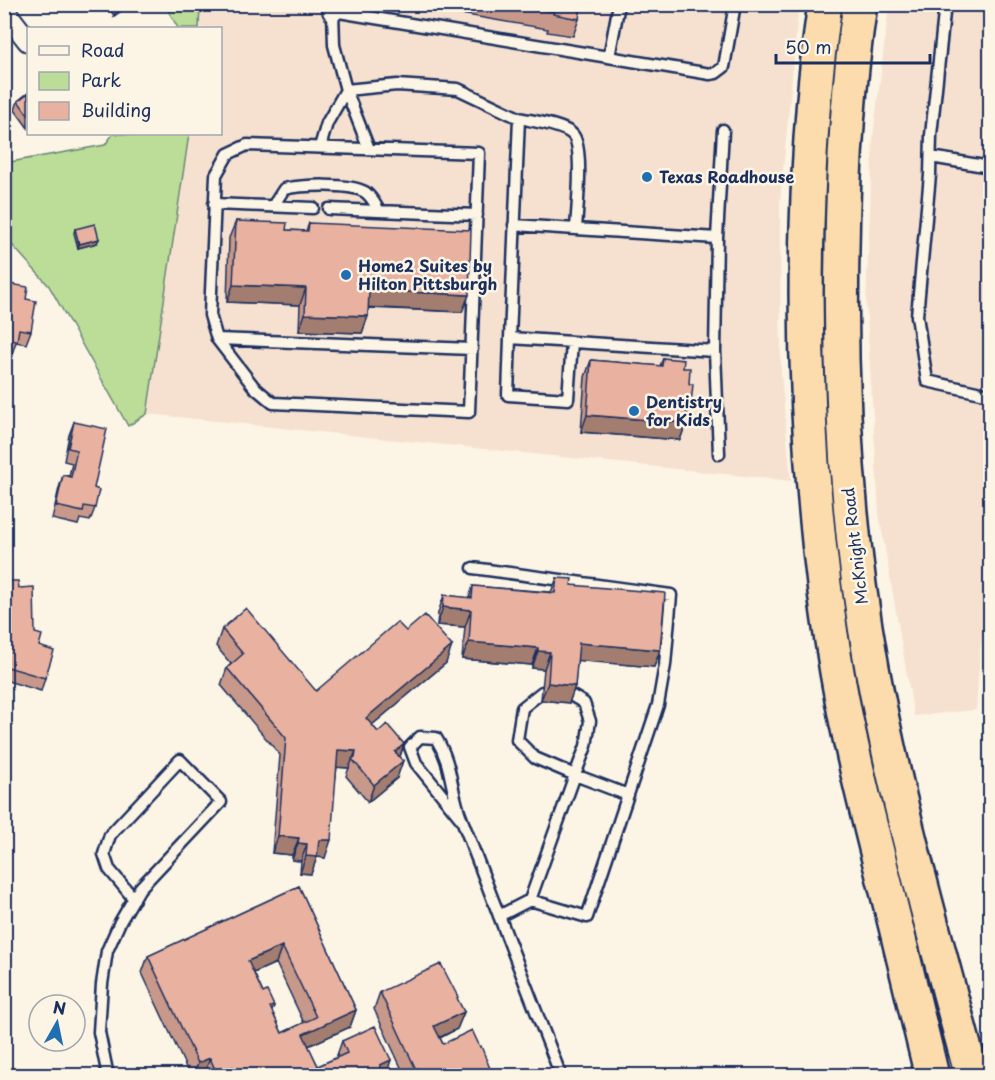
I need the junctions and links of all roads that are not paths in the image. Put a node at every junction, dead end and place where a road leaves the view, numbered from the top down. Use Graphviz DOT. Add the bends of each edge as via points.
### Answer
graph roads {
  1 [pos="619,4"];
  2 [pos="735,4"];
  3 [pos="825,4"];
  4 [pos="860,4"];
  5 [pos="945,4"];
  6 [pos="334,8"];
  7 [pos="4,10"];
  8 [pos="27,40"];
  9 [pos="609,57"];
  10 [pos="346,90"];
  11 [pos="519,118"];
  12 [pos="723,130"];
  13 [pos="320,147"];
  14 [pos="369,149"];
  15 [pos="931,157"];
  16 [pos="990,166"];
  17 [pos="214,204"];
  18 [pos="273,206"];
  19 [pos="313,208"];
  20 [pos="329,209"];
  21 [pos="379,211"];
  22 [pos="477,215"];
  23 [pos="514,225"];
  24 [pos="576,229"];
  25 [pos="717,238"];
  26 [pos="510,338"];
  27 [pos="217,339"];
  28 [pos="572,342"];
  29 [pos="472,349"];
  30 [pos="716,351"];
  31 [pos="990,395"];
  32 [pos="719,454"];
  33 [pos="473,568"];
  34 [pos="542,692"];
  35 [pos="569,694"];
  36 [pos="575,775"];
  37 [pos="628,795"];
  38 [pos="462,820"];
  39 [pos="134,899"];
  40 [pos="530,900"];
  41 [pos="499,916"];
  42 [pos="108,1076"];
  43 [pos="561,1076"];
  44 [pos="932,1076"];
  45 [pos="972,1076"];
  1 -- 9 [label="lane"];
  2 -- 9 [label="lane" via="726,60 716,73"];
  3 -- 44 [label="highway, McKnight Road" via="811,143 806,256 806,359 814,495 845,714"];
  4 -- 45 [label="highway, McKnight Road" via="845,156 841,278 843,419 852,524 872,667 897,793"];
  5 -- 15 [label="lane"];
  6 -- 9 [label="lane"];
  6 -- 10 [label="lane" via="334,45"];
  7 -- 8 [label="street"];
  10 -- 11 [label="lane" via="397,85 458,89"];
  10 -- 13 [label="lane" via="327,123"];
  10 -- 14 [label="lane"];
  11 -- 23 [label="lane"];
  11 -- 24 [label="lane" via="562,128 573,135 579,152"];
  12 -- 25 [label="lane"];
  13 -- 14 [label="lane"];
  13 -- 17 [label="lane" via="247,145 228,154 216,175"];
  14 -- 22 [label="lane" via="479,153"];
  15 -- 16 [label="lane"];
  15 -- 31 [label="lane" via="917,316 927,381"];
  17 -- 18 [label="lane"];
  17 -- 27 [label="lane" via="210,315"];
  18 -- 19 [label="lane"];
  18 -- 21 [label="lane" via="284,189 297,186 353,188 371,197"];
  20 -- 21 [label="lane"];
  21 -- 22 [label="lane"];
  22 -- 29 [label="lane"];
  23 -- 24 [label="lane"];
  23 -- 26 [label="lane"];
  24 -- 25 [label="lane"];
  25 -- 30 [label="lane"];
  26 -- 28 [label="lane"];
  26 -- 28 [label="lane" via="508,395 568,399"];
  27 -- 29 [label="lane"];
  27 -- 29 [label="lane" via="254,387 273,403 469,412"];
  28 -- 30 [label="lane"];
  30 -- 32 [label="lane"];
  33 -- 37 [label="lane" via="671,595 658,705"];
  34 -- 36 [label="lane" via="522,708 517,740 535,758"];
  35 -- 36 [label="lane" via="584,703 590,721"];
  36 -- 37 [label="lane"];
  36 -- 40 [label="lane"];
  37 -- 40 [label="lane" via="587,917"];
  38 -- 38 [label="lane" via="444,751 436,738 420,737 410,747 416,763"];
  38 -- 41 [label="lane"];
  39 -- 39 [label="lane" via="221,802 180,760 110,835 104,854 109,869"];
  39 -- 42 [label="lane" via="107,951 102,984 99,1032"];
  40 -- 41 [label="lane"];
  41 -- 43 [label="lane"];
}
